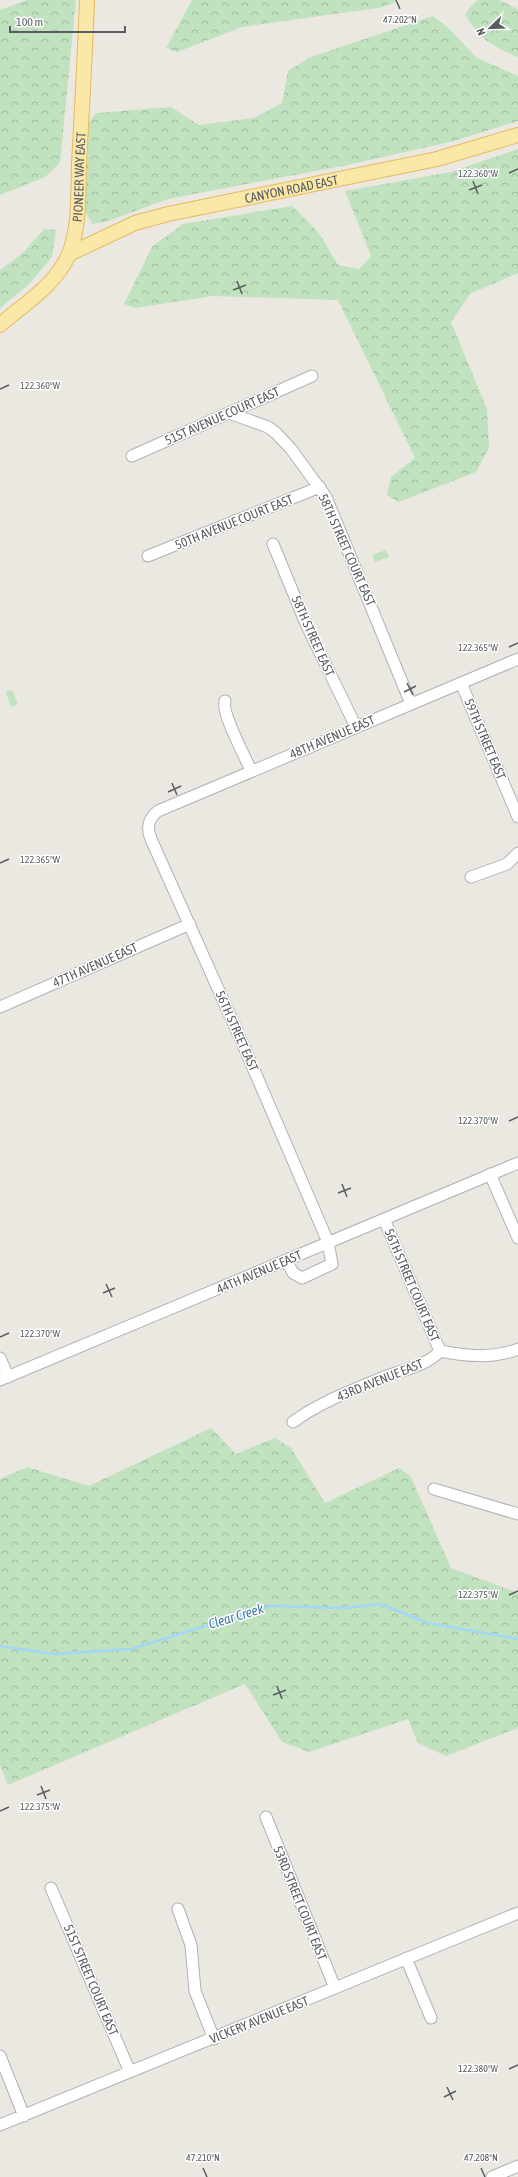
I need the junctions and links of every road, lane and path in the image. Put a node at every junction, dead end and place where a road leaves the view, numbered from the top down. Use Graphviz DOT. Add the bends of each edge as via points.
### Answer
graph roads {
  1 [pos="88,0"];
  2 [pos="518,135"];
  3 [pos="69,254"];
  4 [pos="0,325"];
  5 [pos="312,376"];
  6 [pos="229,413"];
  7 [pos="132,456"];
  8 [pos="320,487"];
  9 [pos="273,544"];
  10 [pos="148,556"];
  11 [pos="518,659"];
  12 [pos="461,683"];
  13 [pos="225,701"];
  14 [pos="411,704"];
  15 [pos="356,727"];
  16 [pos="251,771"];
  17 [pos="518,817"];
  18 [pos="149,821"];
  19 [pos="518,852"];
  20 [pos="471,877"];
  21 [pos="190,924"];
  22 [pos="0,1007"];
  23 [pos="518,1163"];
  24 [pos="490,1174"];
  25 [pos="384,1219"];
  26 [pos="518,1238"];
  27 [pos="328,1242"];
  28 [pos="286,1260"];
  29 [pos="518,1349"];
  30 [pos="440,1351"];
  31 [pos="0,1358"];
  32 [pos="4,1379"];
  33 [pos="293,1422"];
  34 [pos="434,1489"];
  35 [pos="518,1514"];
  36 [pos="266,1817"];
  37 [pos="51,1888"];
  38 [pos="178,1909"];
  39 [pos="518,1913"];
  40 [pos="406,1958"];
  41 [pos="335,1988"];
  42 [pos="432,2018"];
  43 [pos="214,2039"];
  44 [pos="0,2056"];
  45 [pos="130,2072"];
  46 [pos="24,2116"];
  47 [pos="0,2126"];
  48 [pos="518,2166"];
  49 [pos="492,2177"];
  1 -- 3 [label="main road, PIONEER WAY EAST" via="78,186 75,226"];
  2 -- 3 [label="main road, CANYON ROAD EAST" via="437,159 168,214 135,223"];
  3 -- 4 [label="main road, PIONEER WAY EAST" via="55,277"];
  5 -- 6 [label="street, 51ST AVENUE COURT EAST"];
  6 -- 7 [label="street, 51ST AVENUE COURT EAST"];
  6 -- 8 [label="street, 58TH STREET COURT EAST" via="268,427 276,433"];
  8 -- 10 [label="street, 50TH AVENUE COURT EAST"];
  8 -- 14 [label="street, 58TH STREET COURT EAST" via="333,511"];
  9 -- 15 [label="street, 58TH STREET EAST" via="307,626"];
  11 -- 12 [label="street, 48TH AVENUE EAST"];
  12 -- 14 [label="street, 48TH AVENUE EAST"];
  12 -- 17 [label="street, 59TH STREET EAST"];
  13 -- 16 [label="street" via="224,706"];
  14 -- 15 [label="street, 48TH AVENUE EAST"];
  15 -- 16 [label="street, 48TH AVENUE EAST"];
  16 -- 18 [label="street, 48TH AVENUE EAST" via="158,811"];
  18 -- 21 [label="street, 56TH STREET EAST" via="151,839"];
  19 -- 20 [label="street" via="509,863"];
  21 -- 22 [label="street, 47TH AVENUE EAST"];
  21 -- 27 [label="street, 56TH STREET EAST"];
  23 -- 24 [label="street, 44TH AVENUE EAST"];
  24 -- 25 [label="street, 44TH AVENUE EAST"];
  24 -- 26 [label="street"];
  25 -- 27 [label="street, 44TH AVENUE EAST"];
  25 -- 30 [label="street, 56TH STREET COURT EAST"];
  27 -- 28 [label="street, 44TH AVENUE EAST"];
  27 -- 28 [label="street" via="332,1264 302,1278 293,1273"];
  28 -- 32 [label="street, 44TH AVENUE EAST"];
  29 -- 30 [label="street" via="483,1356"];
  30 -- 33 [label="street, 43RD AVENUE EAST" via="421,1364 346,1392"];
  31 -- 32 [label="street"];
  34 -- 35 [label="street"];
  36 -- 41 [label="street, 53RD STREET COURT EAST"];
  37 -- 45 [label="street, 51ST STREET COURT EAST"];
  38 -- 43 [label="street" via="191,1945 195,1991"];
  39 -- 40 [label="street, VICKERY AVENUE EAST"];
  40 -- 41 [label="street, VICKERY AVENUE EAST"];
  40 -- 42 [label="street"];
  41 -- 43 [label="street, VICKERY AVENUE EAST"];
  43 -- 45 [label="street, VICKERY AVENUE EAST"];
  44 -- 46 [label="street"];
  45 -- 46 [label="street, VICKERY AVENUE EAST"];
  46 -- 47 [label="street, VICKERY AVENUE EAST"];
  48 -- 49 [label="street"];
}
